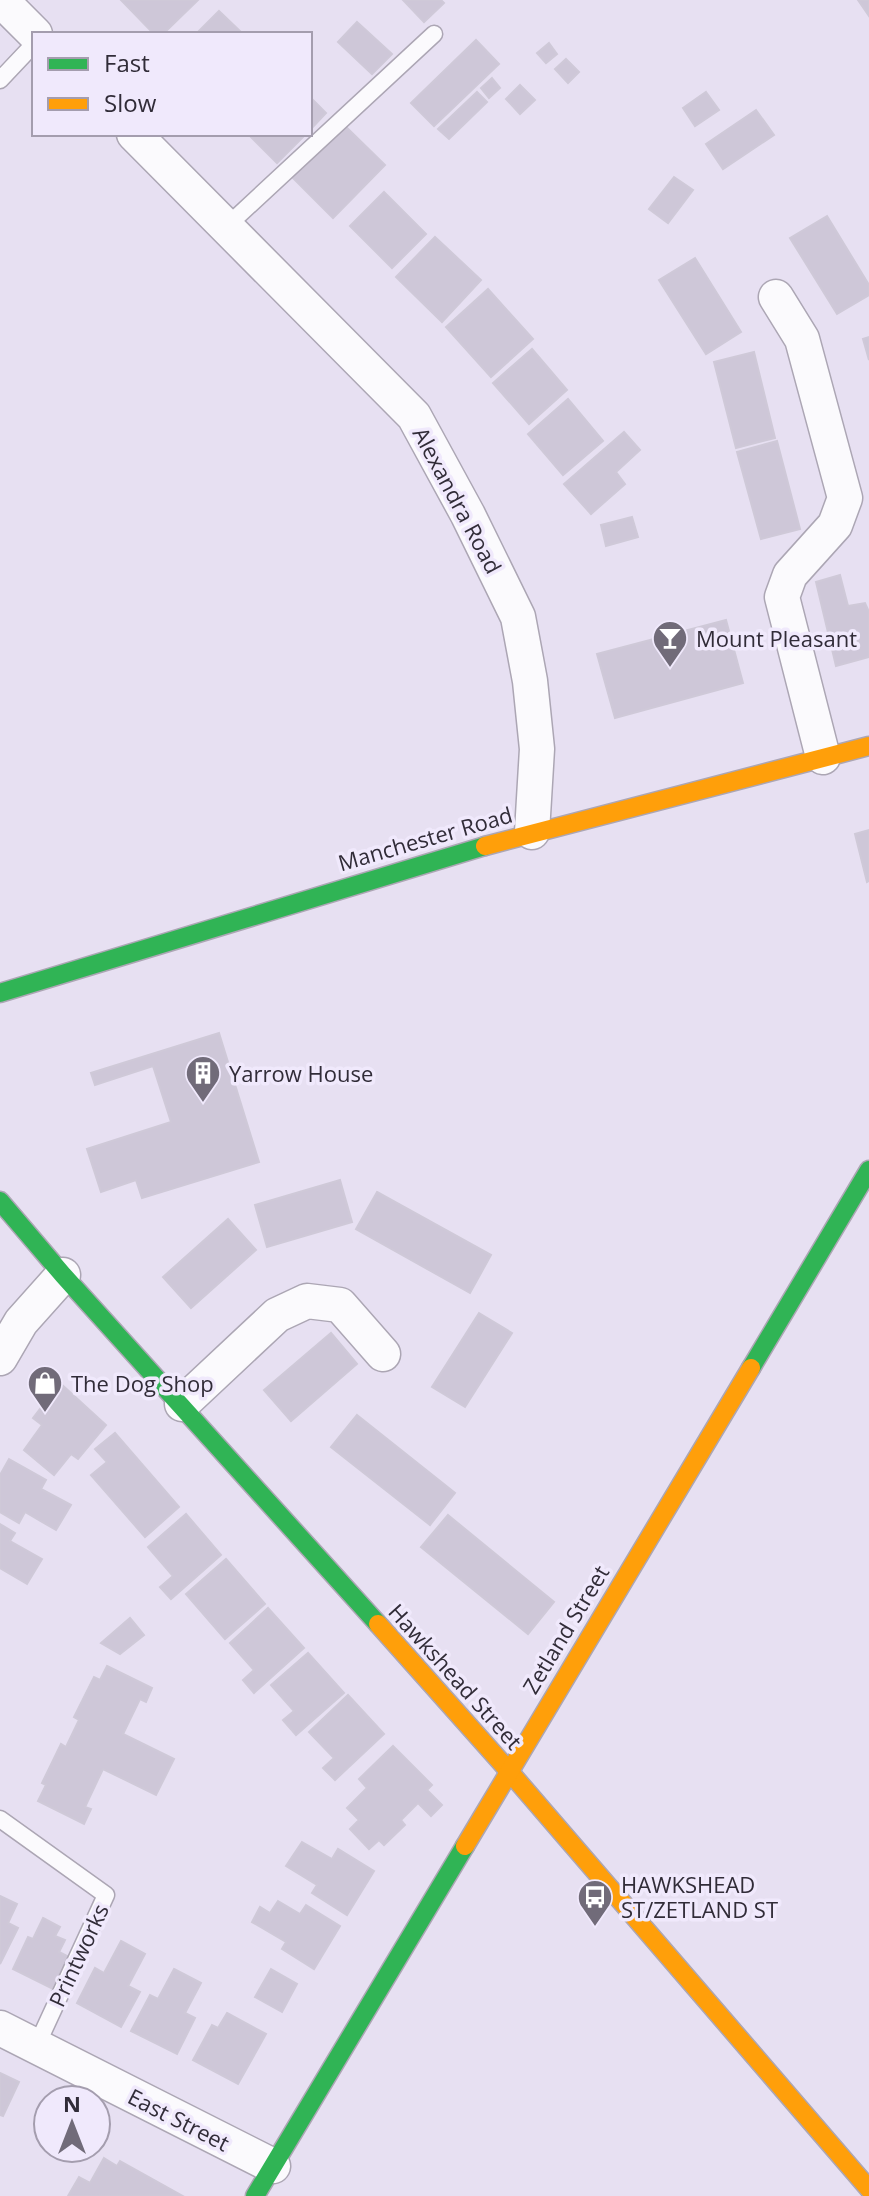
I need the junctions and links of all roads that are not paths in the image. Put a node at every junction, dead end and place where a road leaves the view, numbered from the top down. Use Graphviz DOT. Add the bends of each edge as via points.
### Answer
graph roads {
  1 [pos="1,0"];
  2 [pos="33,32"];
  3 [pos="434,34"];
  4 [pos="32,46"];
  5 [pos="0,80"];
  6 [pos="136,136"];
  7 [pos="226,227"];
  8 [pos="776,297"];
  9 [pos="869,746"];
  10 [pos="823,757"];
  11 [pos="532,832"];
  12 [pos="0,993"];
  13 [pos="869,1170"];
  14 [pos="0,1201"];
  15 [pos="63,1275"];
  16 [pos="383,1354"];
  17 [pos="0,1358"];
  18 [pos="182,1404"];
  19 [pos="508,1770"];
  20 [pos="0,1819"];
  21 [pos="0,2028"];
  22 [pos="36,2047"];
  23 [pos="273,2166"];
  24 [pos="869,2189"];
  25 [pos="255,2196"];
  1 -- 2 [label="street"];
  3 -- 7 [label="lane"];
  4 -- 5 [label="lane"];
  6 -- 7 [label="street, Alexandra Road"];
  7 -- 11 [label="street, Alexandra Road" via="414,416 468,515 518,617 537,749"];
  8 -- 10 [label="street" via="802,339 845,498 835,525 790,575 782,597"];
  9 -- 10 [label="street, Manchester Road"];
  10 -- 11 [label="street, Manchester Road"];
  11 -- 12 [label="street, Manchester Road"];
  13 -- 19 [label="street, Zetland Street"];
  14 -- 15 [label="street, Hawkshead Street"];
  15 -- 17 [label="street" via="21,1322"];
  15 -- 18 [label="street, Hawkshead Street"];
  16 -- 18 [label="street" via="340,1305 307,1301 277,1315"];
  18 -- 19 [label="street, Hawkshead Street"];
  19 -- 23 [label="street, Zetland Street"];
  19 -- 24 [label="street, Hawkshead Street"];
  20 -- 22 [label="lane, Printworks" via="106,1895"];
  21 -- 22 [label="street, East Street"];
  22 -- 23 [label="street, East Street"];
  23 -- 25 [label="street, Zetland Street"];
}
